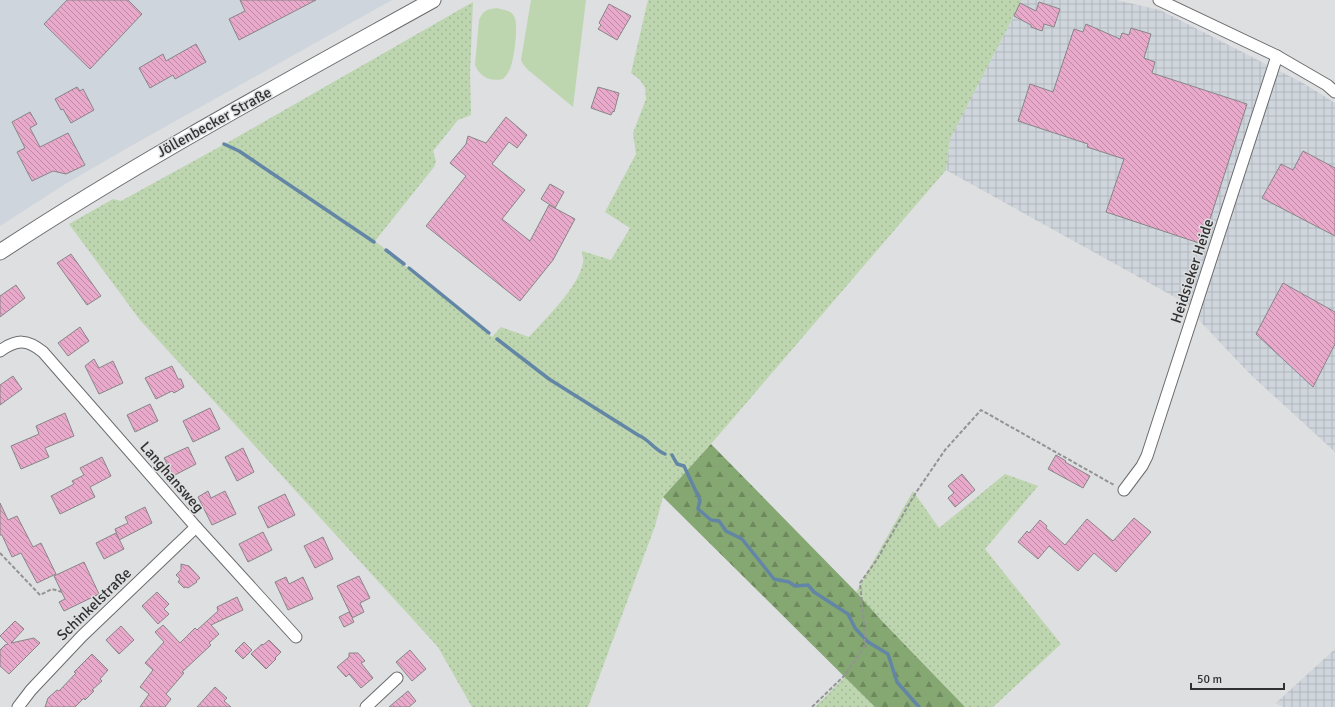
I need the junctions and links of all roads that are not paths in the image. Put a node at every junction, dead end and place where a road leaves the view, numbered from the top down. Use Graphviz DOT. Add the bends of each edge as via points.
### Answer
graph roads {
  1 [pos="433,0"];
  2 [pos="1159,0"];
  3 [pos="1277,56"];
  4 [pos="1335,92"];
  5 [pos="0,252"];
  6 [pos="0,351"];
  7 [pos="1124,490"];
  8 [pos="196,528"];
  9 [pos="296,637"];
  10 [pos="397,678"];
  11 [pos="18,707"];
  12 [pos="366,707"];
  1 -- 5 [label="main road, Jöllenbecker Straße" via="142,163"];
  2 -- 3 [label="street"];
  3 -- 4 [label="street"];
  3 -- 7 [label="street, Heidsieker Heide" via="1147,456"];
  6 -- 8 [label="street, Langhansweg" via="24,341 43,352"];
  8 -- 9 [label="street, Langhansweg"];
  8 -- 11 [label="street, Schinkelstraße" via="82,636"];
  10 -- 12 [label="street"];
}
